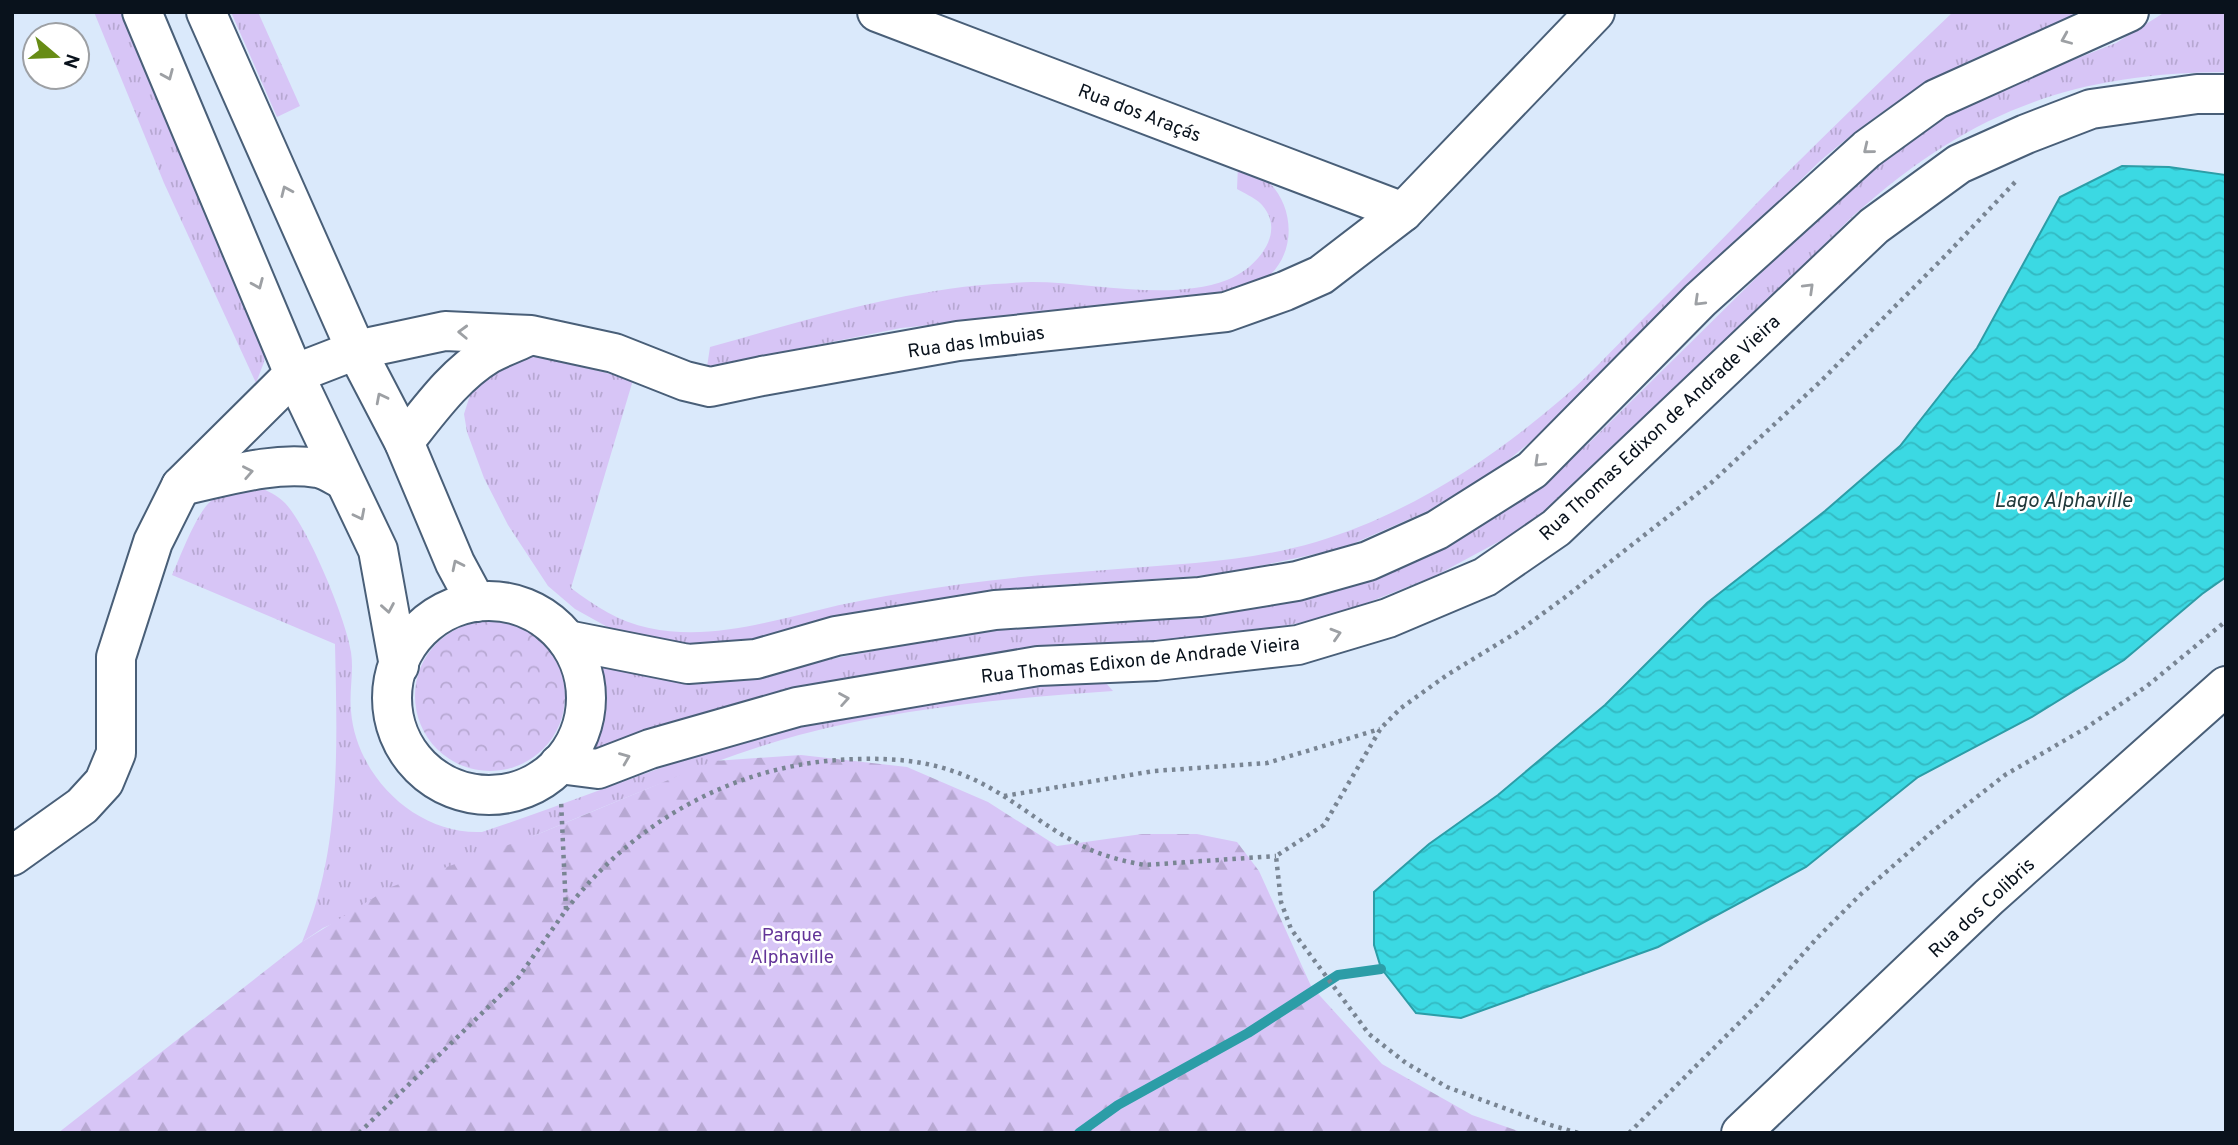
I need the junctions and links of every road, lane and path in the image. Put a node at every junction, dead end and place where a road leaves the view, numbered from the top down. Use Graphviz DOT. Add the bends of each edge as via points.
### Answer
graph roads {
  1 [pos="142,12"];
  2 [pos="206,12"];
  3 [pos="877,12"];
  4 [pos="1595,12"];
  5 [pos="2129,12"];
  6 [pos="2226,94"];
  7 [pos="2019,178"];
  8 [pos="1403,212"];
  9 [pos="531,335"];
  10 [pos="356,350"];
  11 [pos="295,374"];
  12 [pos="404,442"];
  13 [pos="342,479"];
  14 [pos="181,486"];
  15 [pos="476,602"];
  16 [pos="2226,621"];
  17 [pos="567,640"];
  18 [pos="398,666"];
  19 [pos="2226,686"];
  20 [pos="1381,728"];
  21 [pos="559,764"];
  22 [pos="1003,796"];
  23 [pos="12,856"];
  24 [pos="1276,856"];
  25 [pos="566,910"];
  26 [pos="359,1133"];
  27 [pos="1578,1133"];
  28 [pos="1629,1133"];
  29 [pos="1741,1133"];
  1 -- 11 [label="street, one-way"];
  10 -- 2 [label="street, one-way"];
  3 -- 8 [label="street, Rua dos Araçás"];
  4 -- 8 [label="street, Rua das Imbuias"];
  5 -- 17 [label="street, one-way" via="1936,99 1867,149 1700,300 1532,470 1437,530 1368,561 1297,581 1200,597 982,612 836,636 756,659 688,664"];
  21 -- 6 [label="street, Rua Thomas Edixon de Andrade Vieira, one-way" via="598,769 650,748 797,707 1038,666 1156,661 1298,645 1388,618 1485,577 1556,528 1874,226 1959,164 2091,109"];
  7 -- 20 [label="path" via="1820,382 1711,483 1589,580 1423,691"];
  8 -- 9 [label="street, Rua das Imbuias" via="1321,275 1226,312 958,341 710,387 614,354"];
  9 -- 10 [label="street, Rua das Imbuias, one-way" via="445,331"];
  9 -- 12 [label="street" via="471,368 444,392"];
  10 -- 11 [label="street, Rua das Imbuias"];
  12 -- 10 [label="street, one-way"];
  11 -- 13 [label="street"];
  11 -- 14 [label="street"];
  15 -- 12 [label="street, one-way"];
  14 -- 13 [label="street, one-way" via="290,467 319,468"];
  13 -- 18 [label="street, one-way" via="378,550"];
  14 -- 23 [label="street" via="153,542 116,657 116,753 104,782 82,806"];
  15 -- 17 [label="street" via="528,609"];
  15 -- 18 [label="street" via="457,606 431,621 416,635"];
  16 -- 28 [label="path" via="2147,686 2005,775 1933,831 1861,894"];
  17 -- 21 [label="street" via="582,670 586,703 576,739"];
  18 -- 21 [label="street" via="393,702 399,732 414,759 437,779 465,792 496,795 536,782"];
  19 -- 29 [label="street, Rua dos Colibris" via="1989,897"];
  20 -- 22 [label="path" via="1267,763 1154,771"];
  20 -- 24 [label="path" via="1324,825"];
  21 -- 25 [label="path"];
  22 -- 24 [label="path" via="1074,842 1126,862 1145,865"];
  22 -- 25 [label="path" via="957,772 906,759 845,759 781,768 713,791 636,838 598,872"];
  24 -- 27 [label="path" via="1285,917 1369,1034 1392,1054 1447,1087"];
  25 -- 26 [label="path" via="518,978"];
}
